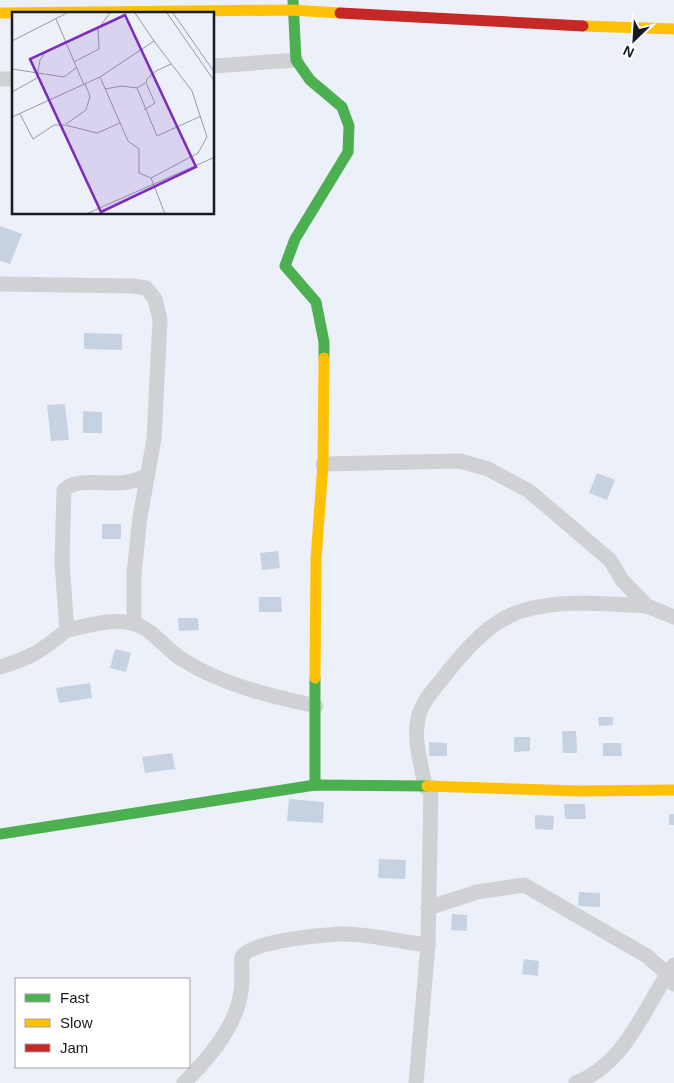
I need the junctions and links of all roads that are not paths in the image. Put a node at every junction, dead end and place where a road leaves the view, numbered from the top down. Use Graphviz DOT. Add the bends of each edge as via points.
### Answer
graph roads {
  1 [pos="293,5"];
  2 [pos="37,12"];
  3 [pos="674,29"];
  4 [pos="296,60"];
  5 [pos="215,66"];
  6 [pos="0,284"];
  7 [pos="323,464"];
  8 [pos="148,475"];
  9 [pos="647,606"];
  10 [pos="674,617"];
  11 [pos="134,623"];
  12 [pos="67,630"];
  13 [pos="0,667"];
  14 [pos="316,706"];
  15 [pos="315,786"];
  16 [pos="428,787"];
  17 [pos="674,790"];
  18 [pos="0,834"];
  19 [pos="428,908"];
  20 [pos="428,945"];
  21 [pos="672,975"];
  22 [pos="184,1083"];
  23 [pos="416,1083"];
  24 [pos="576,1083"];
  1 -- 2 [label="street"];
  1 -- 3 [label="street" via="593,27"];
  1 -- 4 [label="street"];
  4 -- 5 [label="street"];
  4 -- 7 [label="street" via="310,80 342,106 349,126 348,152 295,239 285,266 316,302 324,342"];
  6 -- 8 [label="street" via="133,286 146,288 155,299 160,320 154,439"];
  7 -- 9 [label="street" via="460,461 488,469 529,491 586,538 610,560 622,580"];
  7 -- 14 [label="street" via="316,559"];
  8 -- 11 [label="street" via="134,573"];
  8 -- 12 [label="street" via="136,481 74,484 64,490 62,562"];
  9 -- 10 [label="street"];
  9 -- 16 [label="street" via="609,603 539,608 508,617 485,632 458,659 422,706 417,720 417,736"];
  11 -- 12 [label="street" via="119,622"];
  11 -- 14 [label="street" via="181,659 209,675 270,696"];
  12 -- 13 [label="street" via="34,656"];
  14 -- 15 [label="street"];
  15 -- 16 [label="street" via="375,784"];
  15 -- 18 [label="street"];
  16 -- 17 [label="street"];
  16 -- 19 [label="street"];
  19 -- 20 [label="street"];
  19 -- 21 [label="street" via="477,892 524,885 647,956"];
  20 -- 22 [label="street" via="341,934 252,948 242,957 238,1004 223,1036"];
  20 -- 23 [label="street"];
  21 -- 24 [label="street" via="621,1049 599,1069"];
}
